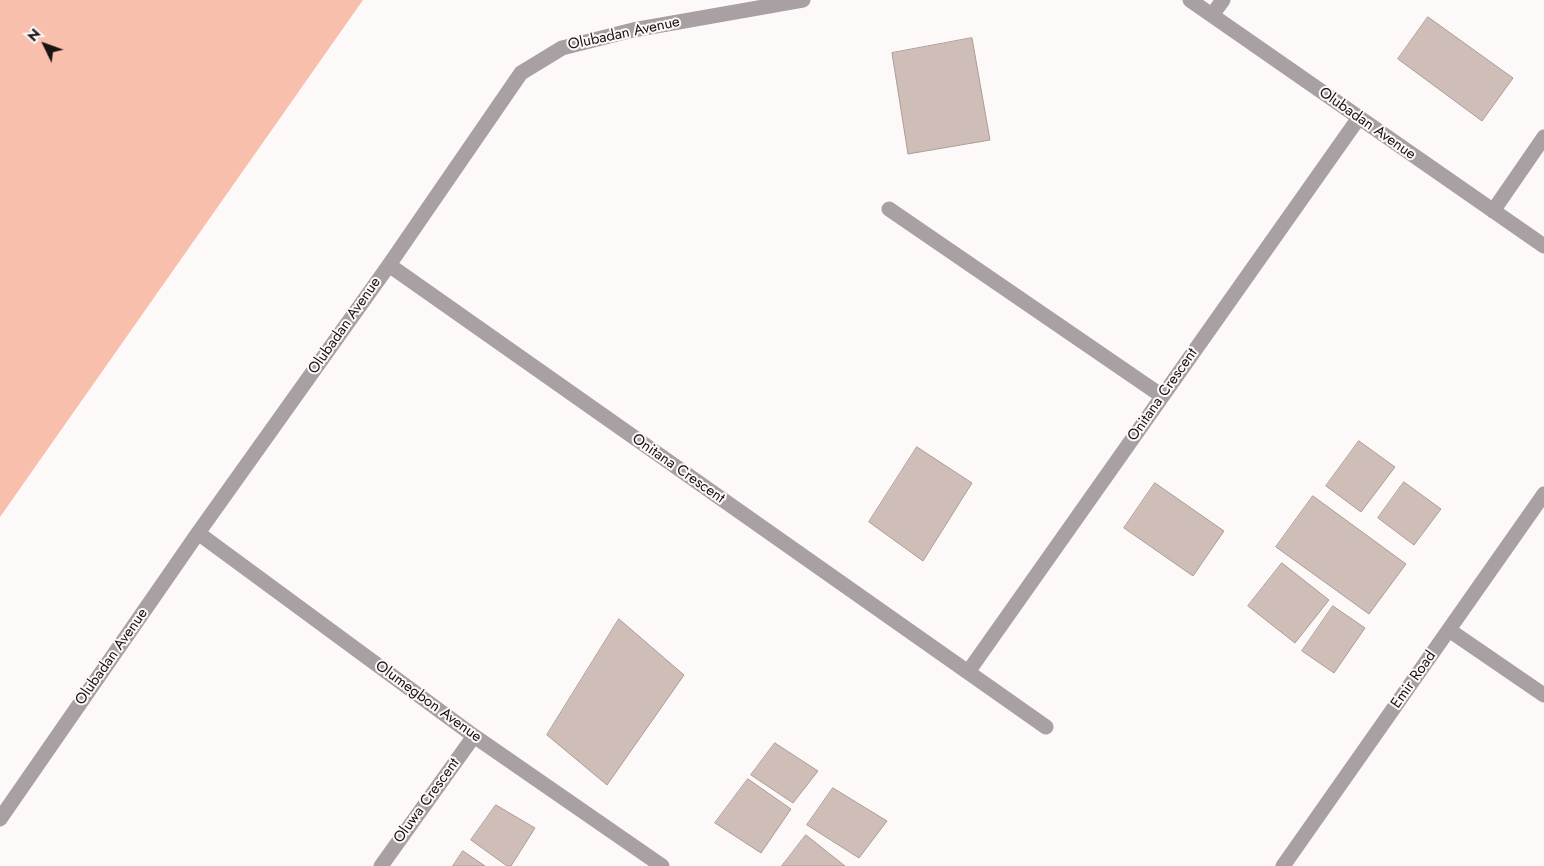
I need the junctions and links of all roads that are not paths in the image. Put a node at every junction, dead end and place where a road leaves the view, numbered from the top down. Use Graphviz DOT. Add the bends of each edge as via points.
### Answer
graph roads {
  1 [pos="803,0"];
  2 [pos="1190,0"];
  3 [pos="1223,0"];
  4 [pos="737,6"];
  5 [pos="1212,15"];
  6 [pos="1358,119"];
  7 [pos="1544,137"];
  8 [pos="889,209"];
  9 [pos="1493,211"];
  10 [pos="1544,246"];
  11 [pos="388,265"];
  12 [pos="1162,396"];
  13 [pos="1544,494"];
  14 [pos="198,533"];
  15 [pos="1449,630"];
  16 [pos="968,672"];
  17 [pos="1544,695"];
  18 [pos="1046,727"];
  19 [pos="474,736"];
  20 [pos="0,820"];
  21 [pos="381,866"];
  22 [pos="662,866"];
  23 [pos="1283,866"];
  1 -- 4 [label="street, Olubadan Avenue"];
  2 -- 5 [label="street, Olubadan Avenue"];
  3 -- 5 [label="street"];
  4 -- 11 [label="street, Olubadan Avenue" via="562,48 520,73"];
  5 -- 6 [label="street, Olubadan Avenue"];
  6 -- 9 [label="street, Olubadan Avenue"];
  6 -- 12 [label="street, Onitana Crescent"];
  7 -- 9 [label="street"];
  8 -- 12 [label="street"];
  9 -- 10 [label="street, Olubadan Avenue"];
  11 -- 14 [label="street, Olubadan Avenue"];
  11 -- 16 [label="street, Onitana Crescent"];
  12 -- 16 [label="street, Onitana Crescent"];
  13 -- 15 [label="street, Emir Road"];
  14 -- 19 [label="street, Olumegbon Avenue"];
  14 -- 20 [label="street, Olubadan Avenue"];
  15 -- 17 [label="street"];
  15 -- 23 [label="street, Emir Road"];
  16 -- 18 [label="street, Onitana Crescent"];
  19 -- 21 [label="street, Oluwa Crescent"];
  19 -- 22 [label="street, Olumegbon Avenue"];
}
